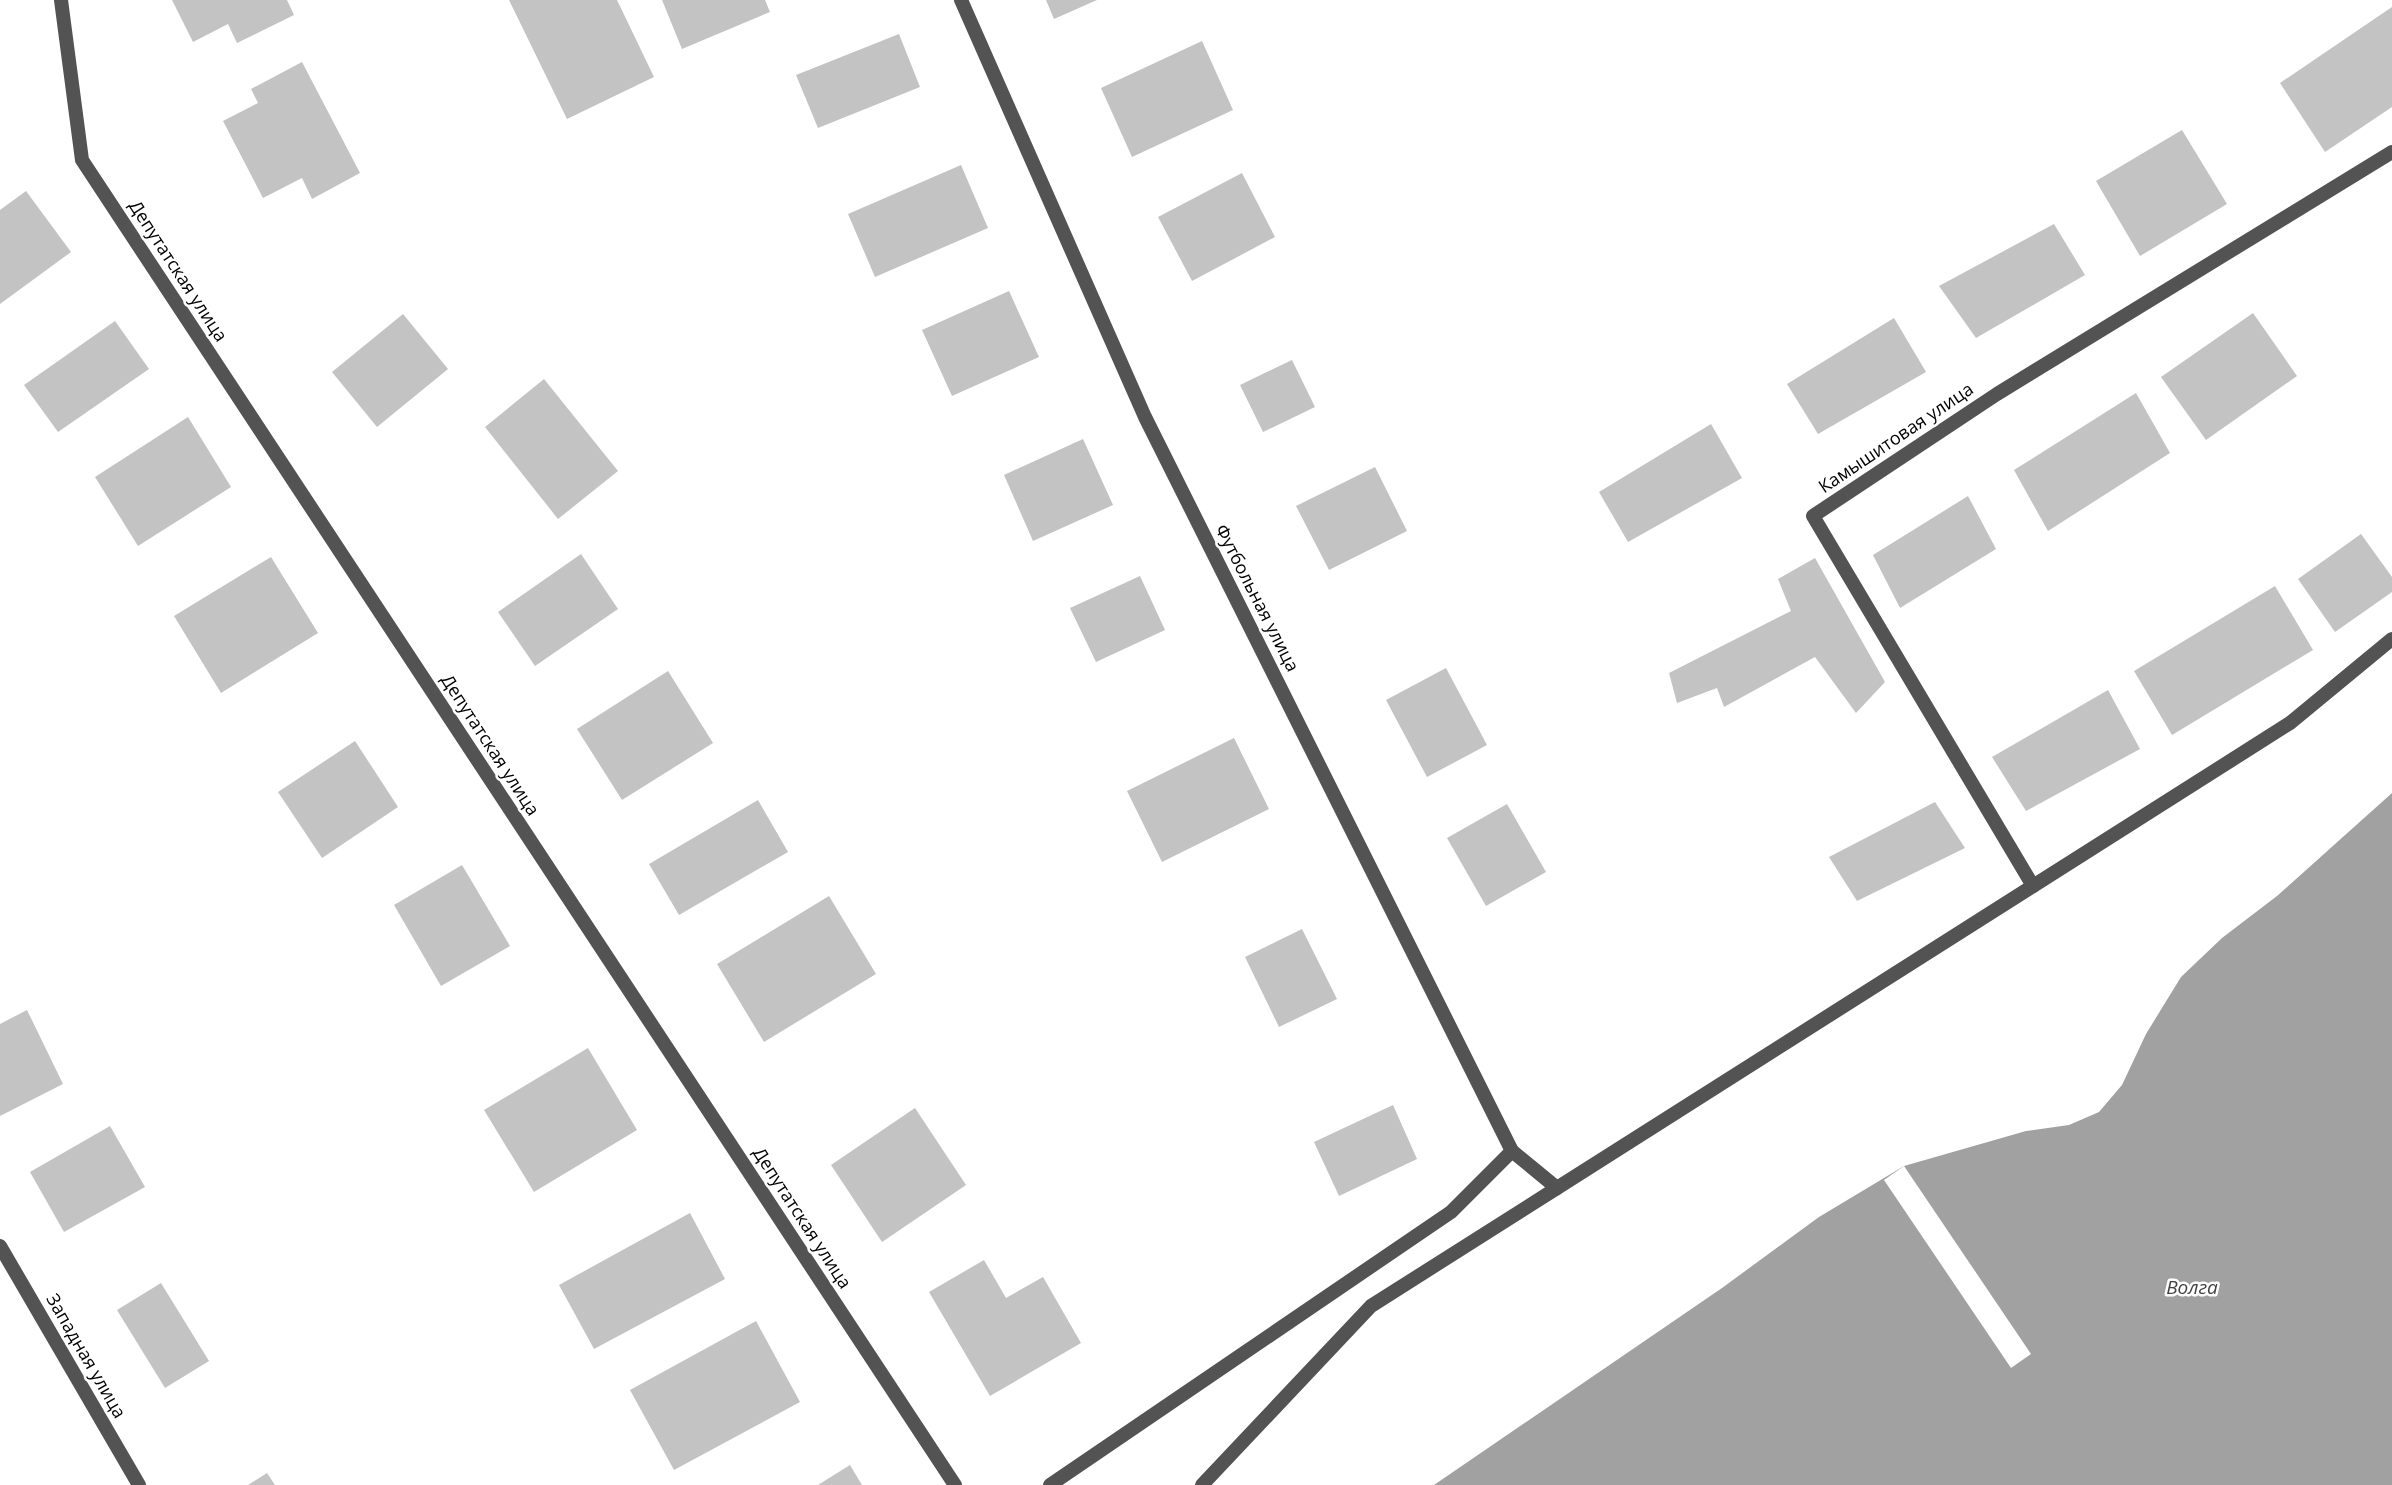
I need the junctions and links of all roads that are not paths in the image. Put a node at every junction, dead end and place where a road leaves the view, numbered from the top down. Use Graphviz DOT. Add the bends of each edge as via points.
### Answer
graph roads {
  1 [pos="61,0"];
  2 [pos="961,0"];
  3 [pos="2392,152"];
  4 [pos="2392,639"];
  5 [pos="2033,886"];
  6 [pos="1512,1151"];
  7 [pos="1557,1188"];
  8 [pos="0,1246"];
  9 [pos="139,1485"];
  10 [pos="955,1485"];
  11 [pos="1050,1485"];
  12 [pos="1202,1485"];
  1 -- 10 [label="street, Депутатская улица" via="82,160"];
  2 -- 6 [label="street, Футбольная улица" via="1145,417"];
  3 -- 5 [label="street, Камышитовая улица" via="1997,394 1813,516"];
  4 -- 5 [label="street" via="2290,723"];
  5 -- 7 [label="street"];
  6 -- 7 [label="street, Футбольная улица"];
  6 -- 11 [label="street" via="1451,1212"];
  7 -- 12 [label="street" via="1371,1306"];
  8 -- 9 [label="street, Западная улица"];
}
